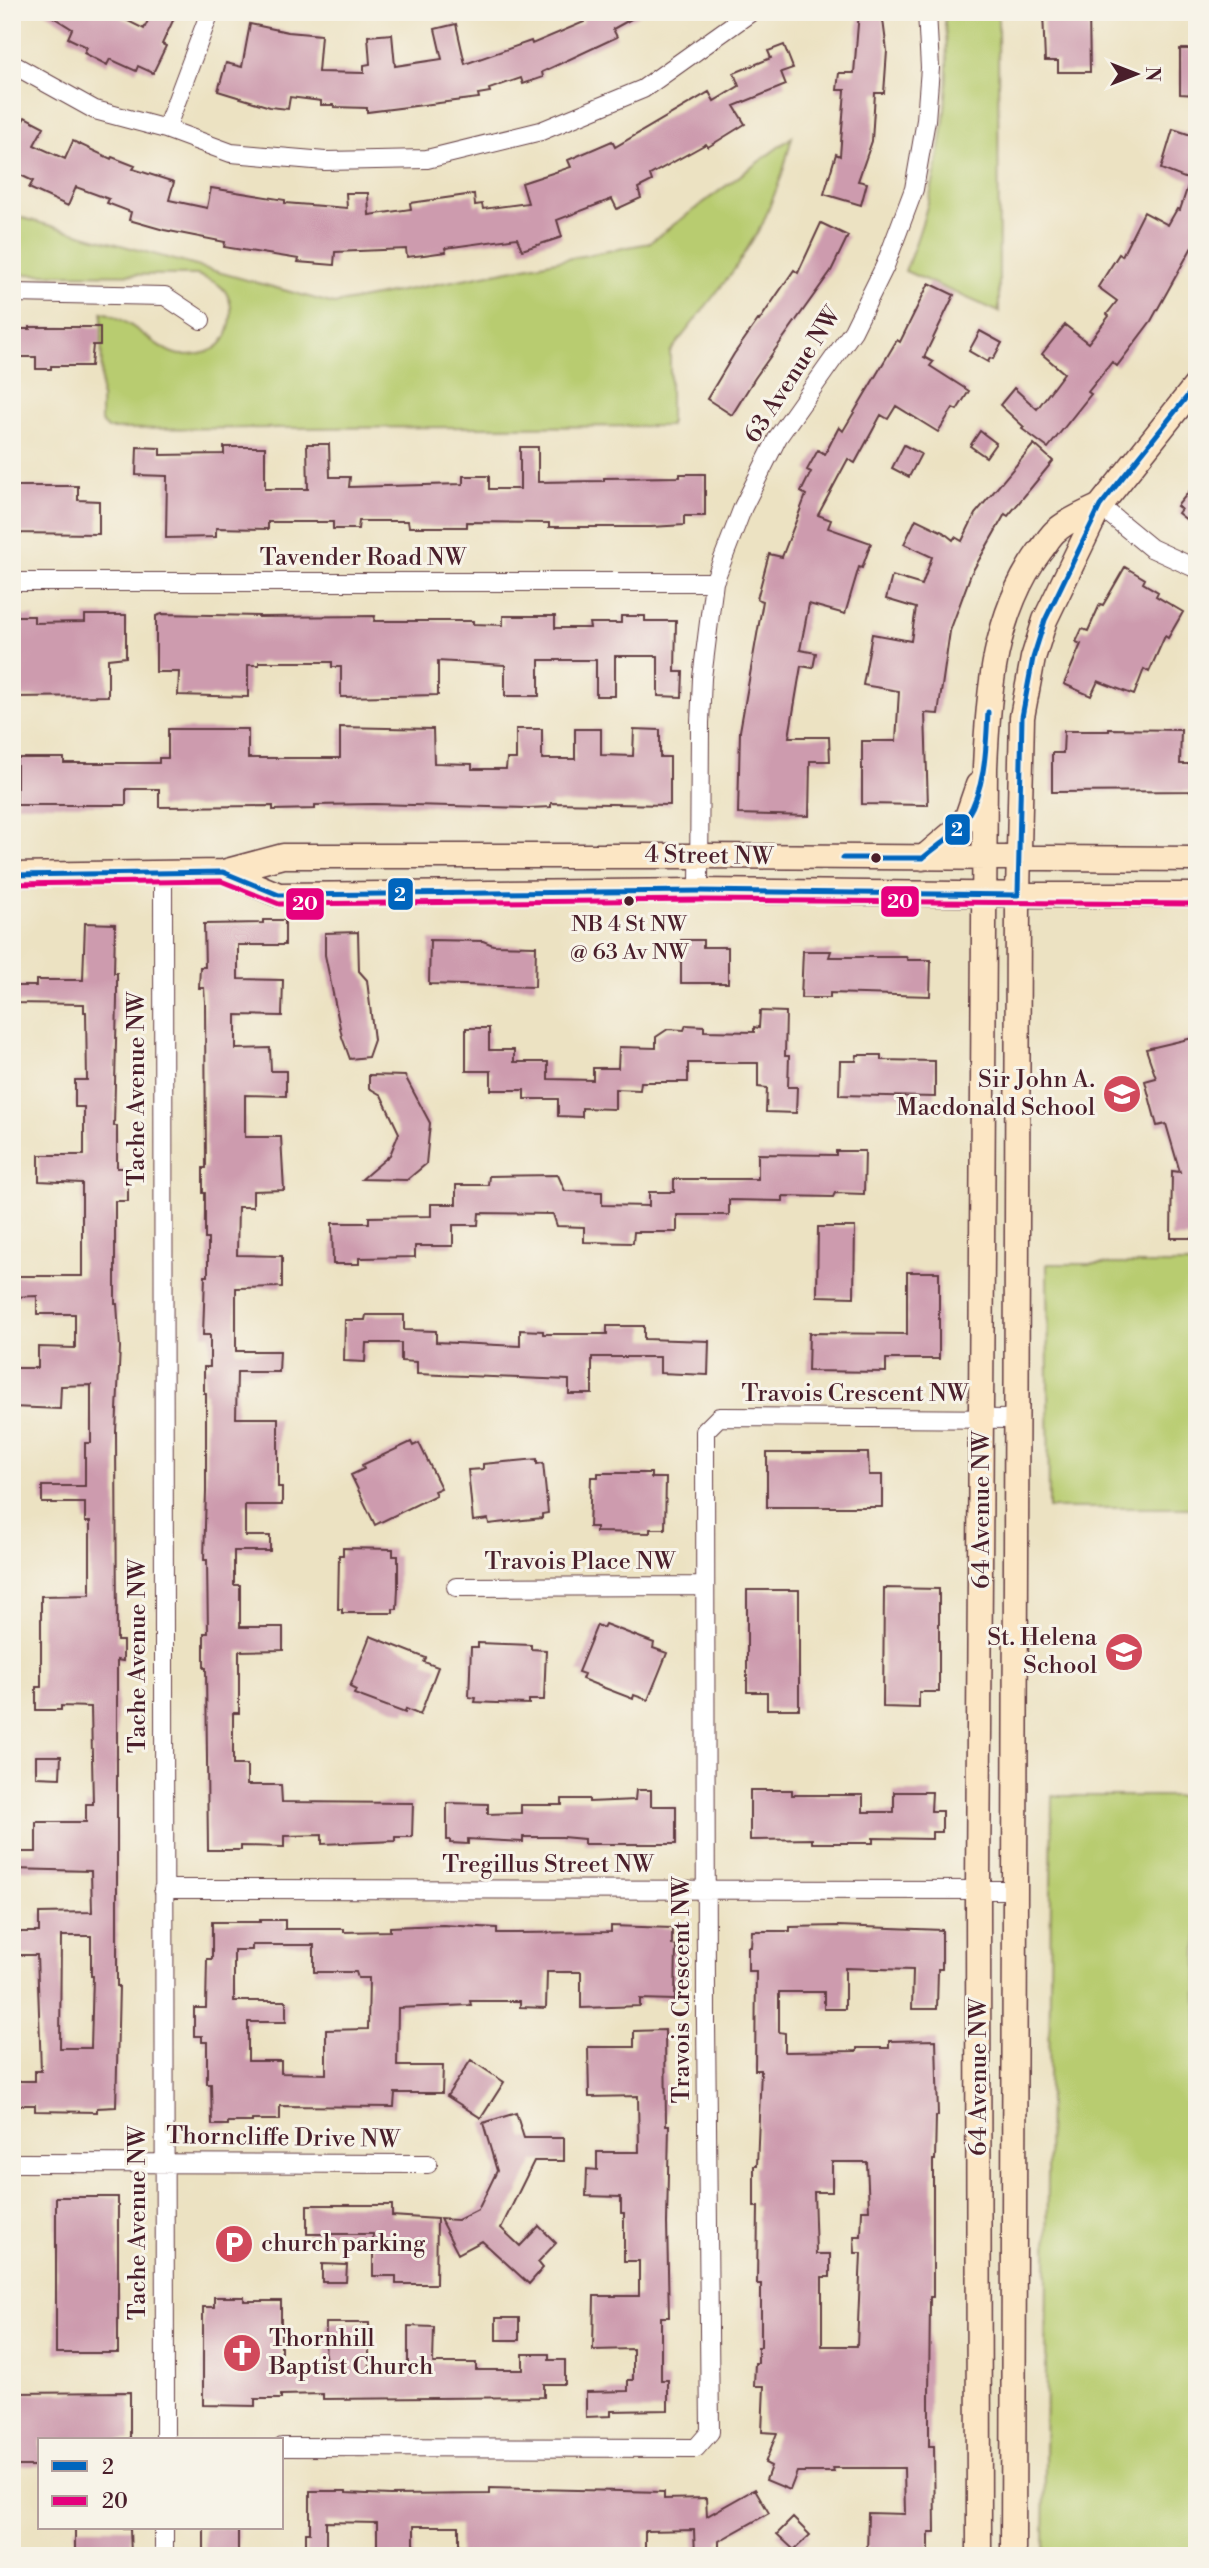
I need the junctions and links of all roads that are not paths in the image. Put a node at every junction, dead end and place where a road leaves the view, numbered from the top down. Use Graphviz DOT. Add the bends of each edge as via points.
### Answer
graph roads {
  1 [pos="210,12"];
  2 [pos="751,12"];
  3 [pos="927,12"];
  4 [pos="12,64"];
  5 [pos="166,129"];
  6 [pos="12,293"];
  7 [pos="201,320"];
  8 [pos="1197,384"];
  9 [pos="1100,506"];
  10 [pos="1197,569"];
  11 [pos="12,582"];
  12 [pos="714,582"];
  13 [pos="985,768"];
  14 [pos="699,856"];
  15 [pos="923,858"];
  16 [pos="985,859"];
  17 [pos="1020,859"];
  18 [pos="1197,859"];
  19 [pos="223,872"];
  20 [pos="163,873"];
  21 [pos="12,875"];
  22 [pos="699,891"];
  23 [pos="985,894"];
  24 [pos="1018,895"];
  25 [pos="1197,895"];
  26 [pos="982,1419"];
  27 [pos="1018,1419"];
  28 [pos="704,1586"];
  29 [pos="456,1587"];
  30 [pos="163,1889"];
  31 [pos="978,1889"];
  32 [pos="1017,1890"];
  33 [pos="706,1891"];
  34 [pos="163,2161"];
  35 [pos="12,2163"];
  36 [pos="428,2164"];
  37 [pos="165,2438"];
  38 [pos="284,2447"];
  39 [pos="164,2530"];
  40 [pos="164,2556"];
  41 [pos="979,2556"];
  42 [pos="1013,2556"];
  1 -- 5 [label="street"];
  2 -- 5 [label="street" via="643,89 541,131 427,159 325,161 231,153"];
  3 -- 12 [label="street, 63 Avenue NW" via="930,68 926,120 914,189 885,267 853,331 778,437 743,507"];
  4 -- 5 [label="street" via="95,110"];
  6 -- 7 [label="street" via="165,296"];
  8 -- 9 [label="main road, 64 Avenue NW"];
  9 -- 10 [label="street" via="1151,548"];
  9 -- 13 [label="main road, 64 Avenue NW" via="1057,529 1032,562 1014,598 994,666"];
  9 -- 17 [label="main road, 64 Avenue NW" via="1045,620 1033,658 1022,717"];
  11 -- 12 [label="street, Tavender Road NW"];
  12 -- 14 [label="street, 63 Avenue NW" via="701,689"];
  13 -- 15 [label="main road" via="967,817"];
  13 -- 16 [label="main road, 64 Avenue NW"];
  14 -- 15 [label="main road, 4 Street NW"];
  14 -- 19 [label="main road, 4 Street NW" via="283,856"];
  14 -- 22 [label="street, 63 Avenue NW"];
  15 -- 16 [label="main road, 4 Street NW"];
  16 -- 17 [label="main road, 4 Street NW"];
  16 -- 23 [label="main road, 64 Avenue NW"];
  17 -- 18 [label="main road, 4 Street NW"];
  17 -- 24 [label="main road, 64 Avenue NW"];
  19 -- 20 [label="main road, 4 Street NW"];
  19 -- 22 [label="main road, 4 Street NW" via="279,895"];
  20 -- 21 [label="main road, 4 Street NW"];
  20 -- 30 [label="street, Tache Avenue NW"];
  22 -- 23 [label="main road, 4 Street NW"];
  23 -- 24 [label="main road, 4 Street NW"];
  23 -- 26 [label="main road, 64 Avenue NW"];
  24 -- 25 [label="main road, 4 Street NW"];
  24 -- 27 [label="main road, 64 Avenue NW"];
  26 -- 27 [label="street, Travois Crescent NW"];
  26 -- 28 [label="street, Travois Crescent NW" via="719,1418 705,1431"];
  26 -- 31 [label="main road, 64 Avenue NW"];
  27 -- 32 [label="main road, 64 Avenue NW"];
  28 -- 29 [label="street, Travois Place NW"];
  28 -- 33 [label="street, Travois Crescent NW"];
  30 -- 33 [label="street, Tregillus Street NW"];
  30 -- 34 [label="street, Tache Avenue NW"];
  31 -- 32 [label="street, Tregillus Street NW"];
  31 -- 33 [label="street, Tregillus Street NW"];
  31 -- 41 [label="main road, 64 Avenue NW"];
  32 -- 42 [label="main road, 64 Avenue NW"];
  33 -- 38 [label="street, Travois Crescent NW" via="710,2432 696,2448"];
  34 -- 35 [label="street, Thorncliffe Drive NW"];
  34 -- 36 [label="street, Thorncliffe Drive NW"];
  34 -- 37 [label="street, Tache Avenue NW"];
  39 -- 40 [label="street"];
}
